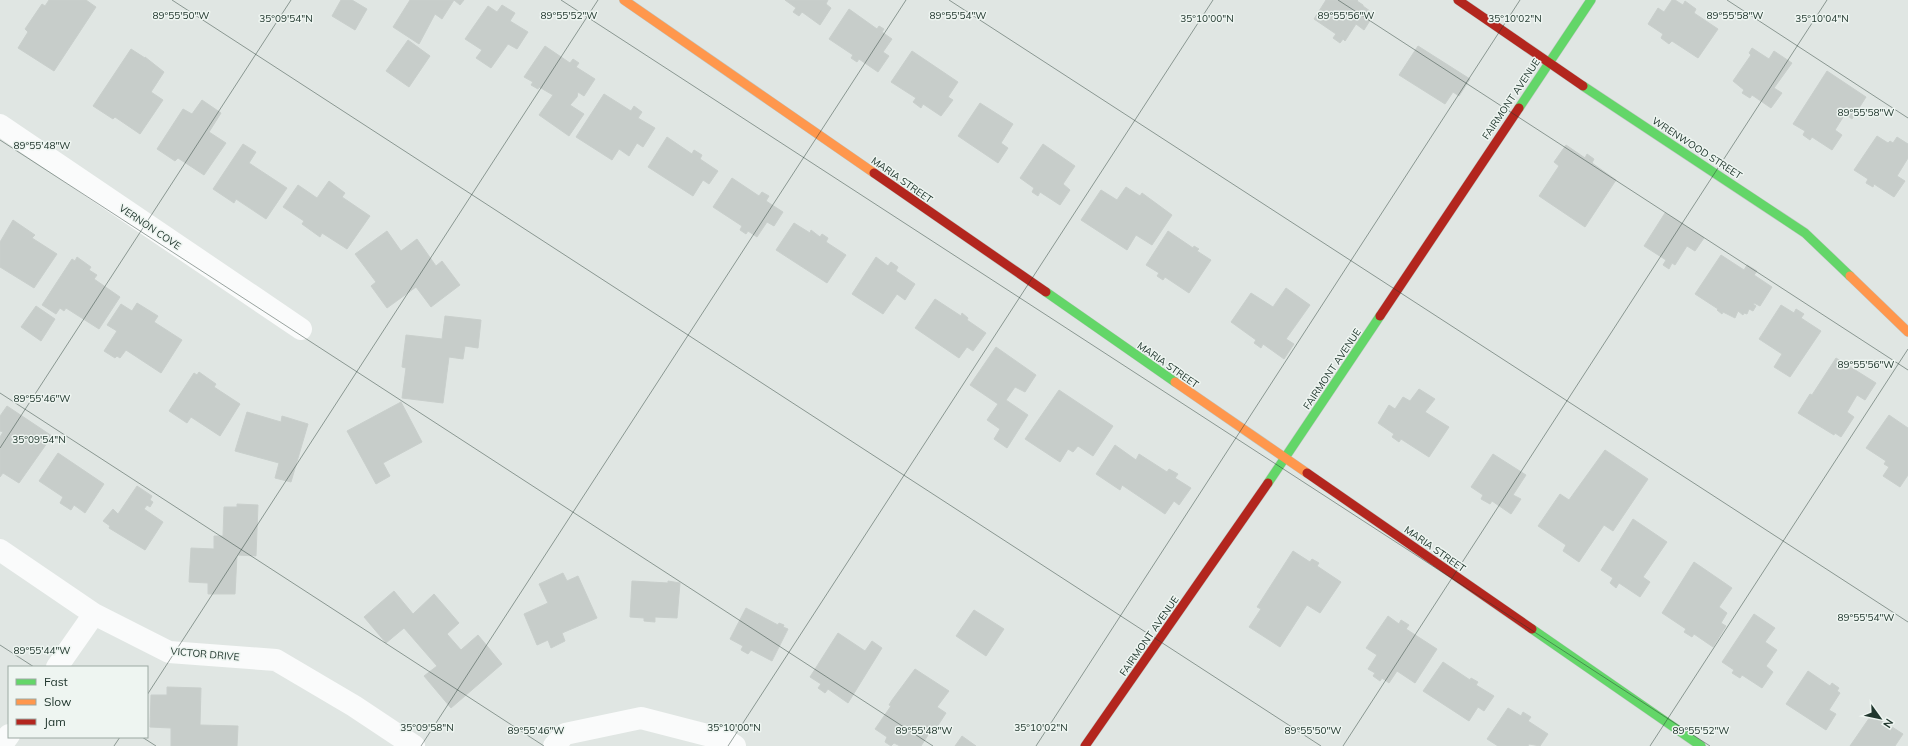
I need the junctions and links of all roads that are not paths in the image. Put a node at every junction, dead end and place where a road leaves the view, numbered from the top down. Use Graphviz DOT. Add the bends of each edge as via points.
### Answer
graph roads {
  1 [pos="624,0"];
  2 [pos="1458,0"];
  3 [pos="1591,0"];
  4 [pos="1548,63"];
  5 [pos="0,125"];
  6 [pos="301,329"];
  7 [pos="1908,332"];
  8 [pos="1285,459"];
  9 [pos="0,550"];
  10 [pos="94,614"];
  11 [pos="57,666"];
  12 [pos="8,736"];
  13 [pos="1,746"];
  14 [pos="414,746"];
  15 [pos="554,746"];
  16 [pos="735,746"];
  17 [pos="1085,746"];
  18 [pos="1701,746"];
  1 -- 8 [label="street, MARIA STREET"];
  2 -- 4 [label="street, WRENWOOD STREET"];
  3 -- 4 [label="street, FAIRMONT AVENUE"];
  4 -- 7 [label="street, WRENWOOD STREET" via="1805,233"];
  4 -- 8 [label="street, FAIRMONT AVENUE"];
  5 -- 6 [label="street, VERNON COVE"];
  8 -- 17 [label="street, FAIRMONT AVENUE"];
  8 -- 18 [label="street, MARIA STREET"];
  9 -- 10 [label="street, VICTOR DRIVE"];
  10 -- 11 [label="street"];
  10 -- 14 [label="street, VICTOR DRIVE" via="169,652 276,660 354,706"];
  12 -- 13 [label="street"];
  15 -- 16 [label="street" via="565,734 641,718 726,740"];
}
